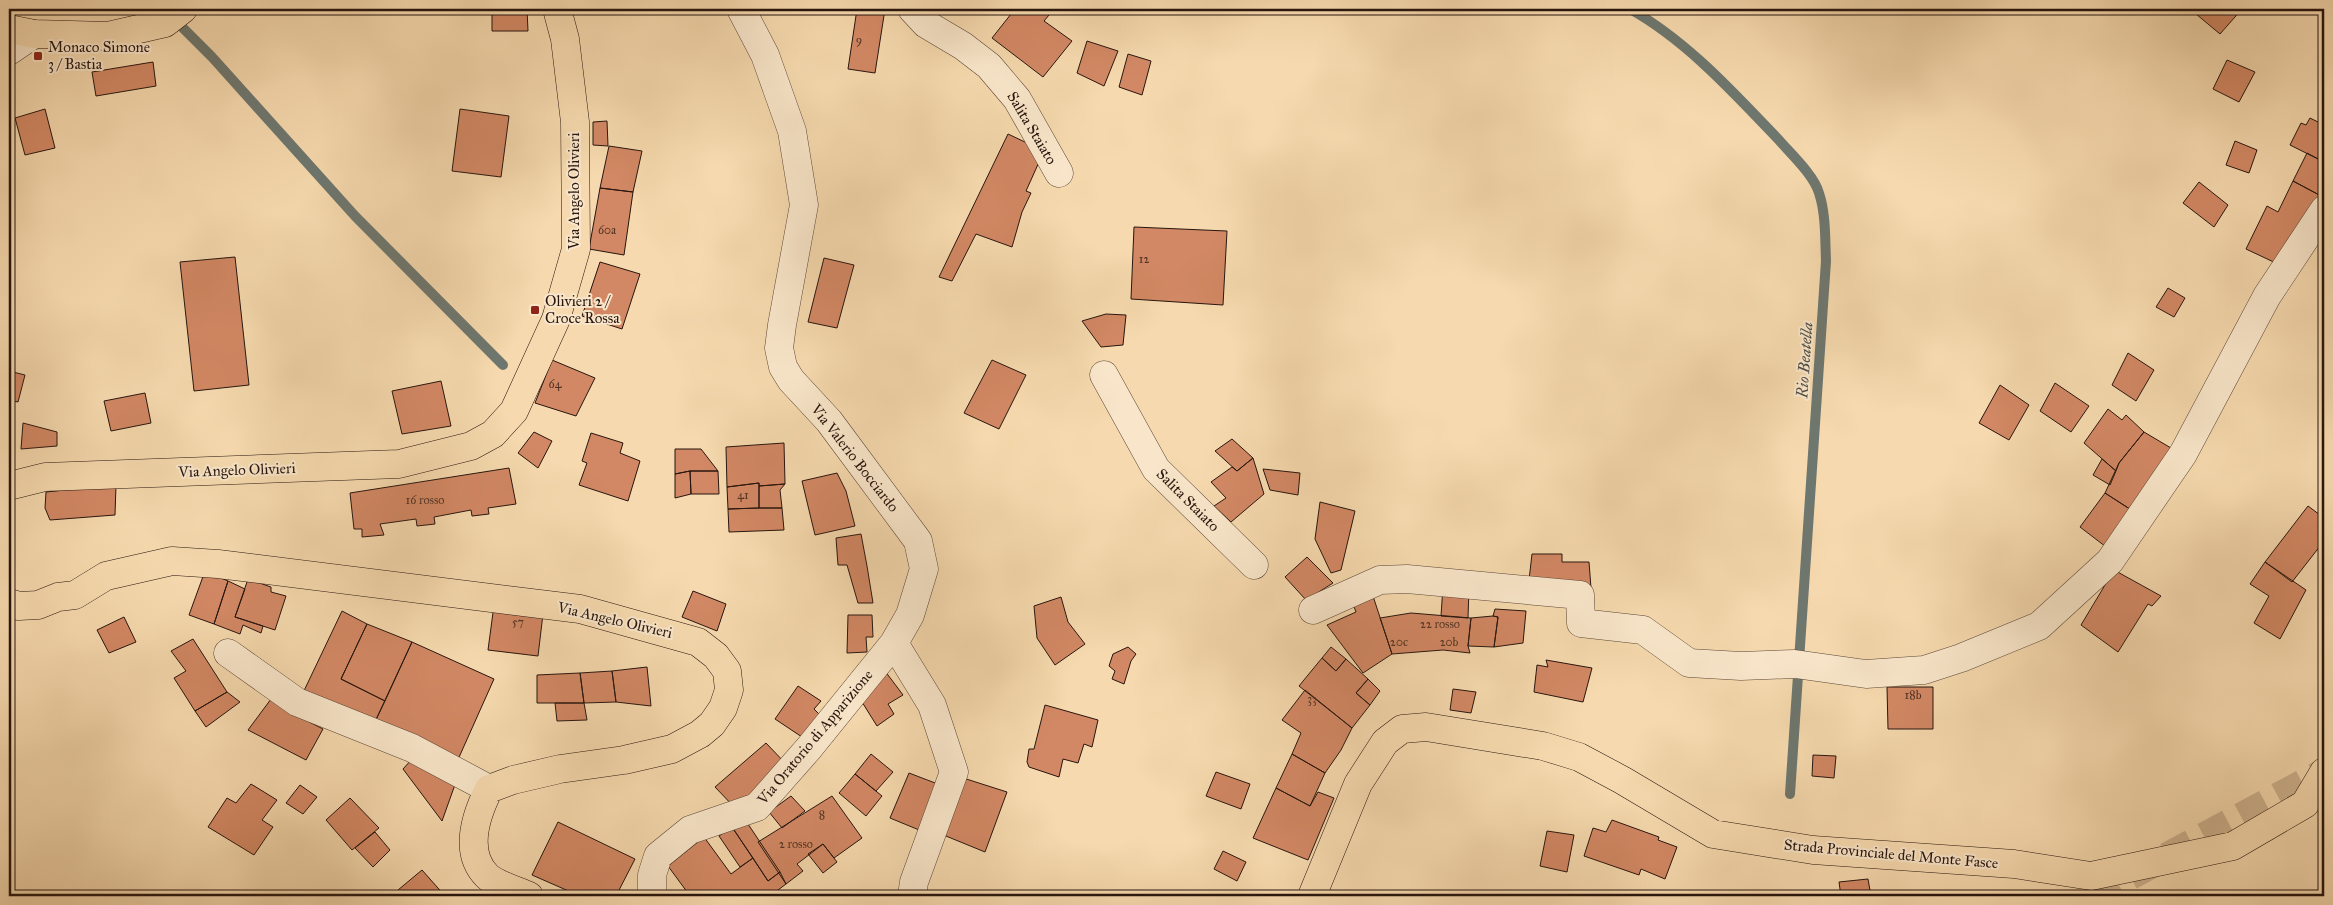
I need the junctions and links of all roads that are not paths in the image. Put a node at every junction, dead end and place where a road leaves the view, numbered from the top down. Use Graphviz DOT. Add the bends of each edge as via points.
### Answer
graph roads {
  1 [pos="557,9"];
  2 [pos="741,9"];
  3 [pos="912,9"];
  4 [pos="174,16"];
  5 [pos="21,32"];
  6 [pos="9,51"];
  7 [pos="1059,173"];
  8 [pos="2324,210"];
  9 [pos="1104,375"];
  10 [pos="9,486"];
  11 [pos="1254,565"];
  12 [pos="9,603"];
  13 [pos="1313,610"];
  14 [pos="894,643"];
  15 [pos="228,653"];
  16 [pos="2324,772"];
  17 [pos="489,789"];
  18 [pos="529,896"];
  19 [pos="652,896"];
  20 [pos="912,896"];
  21 [pos="1312,896"];
  1 -- 10 [label="main road, Via Angelo Olivieri" via="565,39 575,122 576,249 556,319 514,411 493,434 471,446 399,464 46,477"];
  2 -- 14 [label="street, Via Valerio Bocciardo" via="765,55 792,131 804,205 782,324 779,348 783,367 829,421 918,541 924,569 910,615"];
  3 -- 7 [label="street, Salita Staiato" via="926,24 963,46 988,66 1017,99"];
  4 -- 5 [label="main road" via="108,36"];
  5 -- 6 [label="street"];
  8 -- 13 [label="street" via="2267,296 2182,454 2110,561 2039,626 1961,658 1924,670 1866,674 1796,664 1741,666 1689,663 1643,630 1581,624 1580,596 1407,579 1380,580"];
  9 -- 11 [label="street, Salita Staiato" via="1156,469"];
  12 -- 17 [label="main road, Via Angelo Olivieri" via="38,605 75,595 106,576 172,560 218,564 580,609 698,642 716,656 727,671 729,690 724,708 700,734 672,750 560,769"];
  14 -- 19 [label="street, Via Oratorio di Apparizione" via="757,807 690,830 658,856 652,875"];
  14 -- 20 [label="street" via="932,705 954,772 914,882"];
  15 -- 17 [label="street" via="297,702 412,748"];
  16 -- 21 [label="main road, Strada Provinciale del Monte Fasce" via="2305,804 2233,846 2092,876 2014,864 1812,850 1712,834 1579,757 1543,746 1446,730 1426,727 1402,729 1385,742 1358,784"];
  17 -- 18 [label="main road" via="474,831 475,858 488,877"];
}
